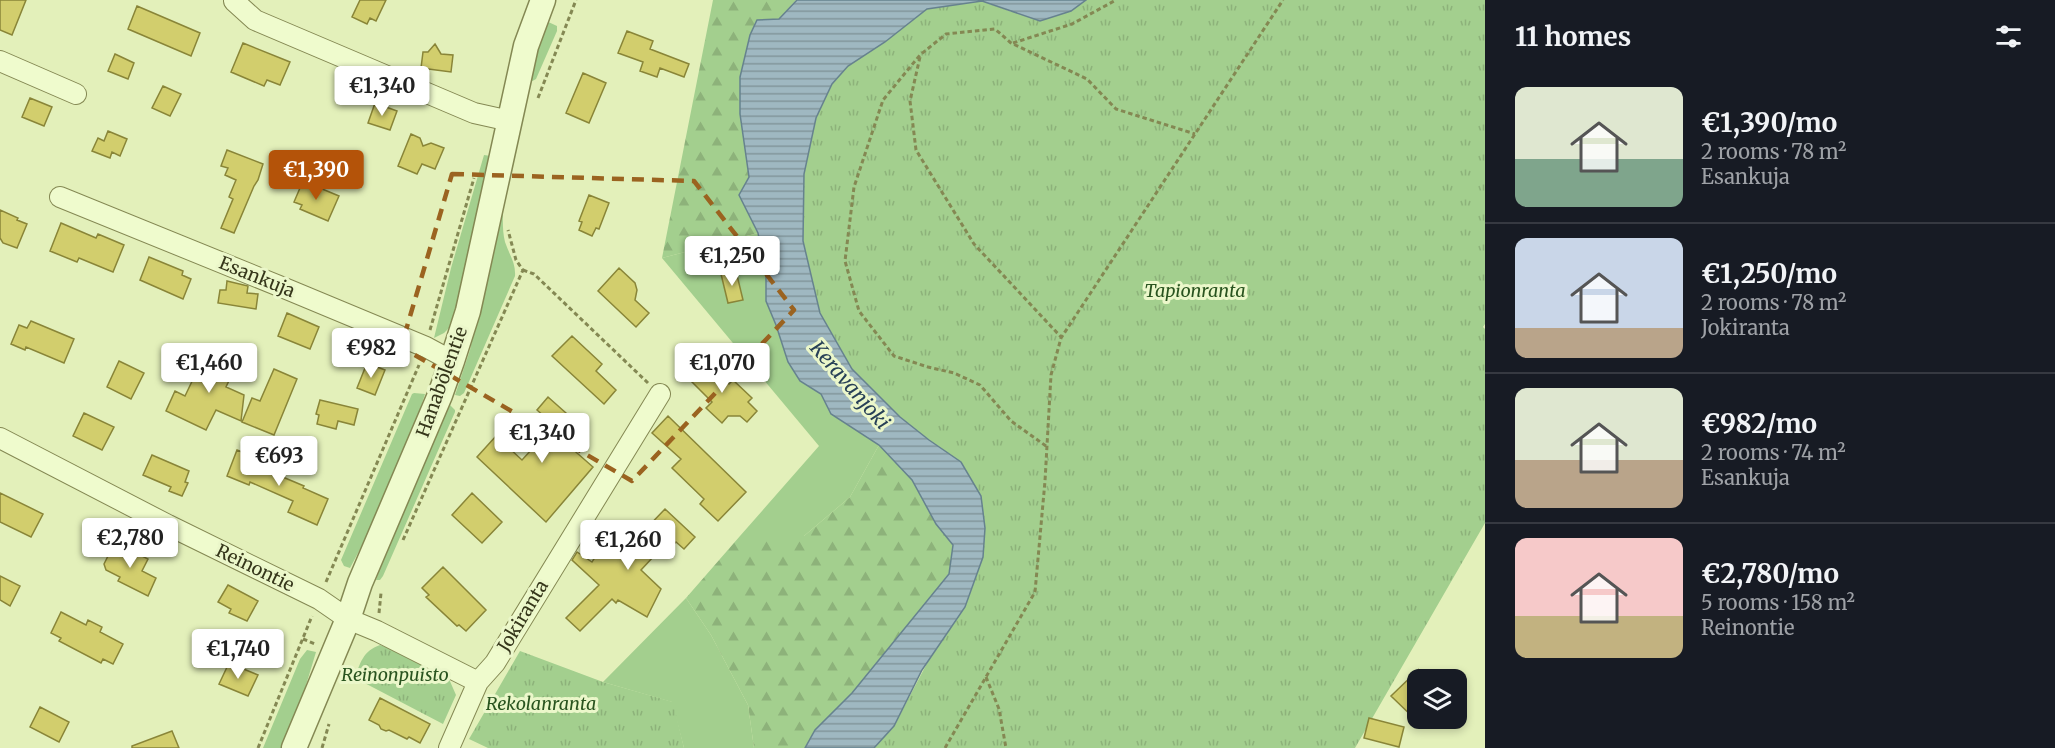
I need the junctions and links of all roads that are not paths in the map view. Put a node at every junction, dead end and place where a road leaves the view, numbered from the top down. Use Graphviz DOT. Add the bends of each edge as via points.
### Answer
graph roads {
  1 [pos="234,0"];
  2 [pos="543,0"];
  3 [pos="0,61"];
  4 [pos="76,94"];
  5 [pos="510,121"];
  6 [pos="60,197"];
  7 [pos="452,361"];
  8 [pos="660,394"];
  9 [pos="0,438"];
  10 [pos="348,619"];
  11 [pos="478,682"];
  12 [pos="294,748"];
  13 [pos="449,748"];
  1 -- 5 [label="street" via="255,20 474,113"];
  2 -- 5 [label="street, Hanabölentie" via="526,46"];
  3 -- 4 [label="street"];
  5 -- 7 [label="street, Hanabölentie" via="468,311"];
  6 -- 7 [label="street, Esankuja"];
  7 -- 10 [label="street, Hanabölentie"];
  8 -- 11 [label="street, Jokiranta" via="495,663"];
  9 -- 10 [label="street, Reinontie" via="319,599"];
  10 -- 11 [label="street"];
  10 -- 12 [label="street, Hanabölentie"];
  11 -- 13 [label="street, Jokiranta"];
}
